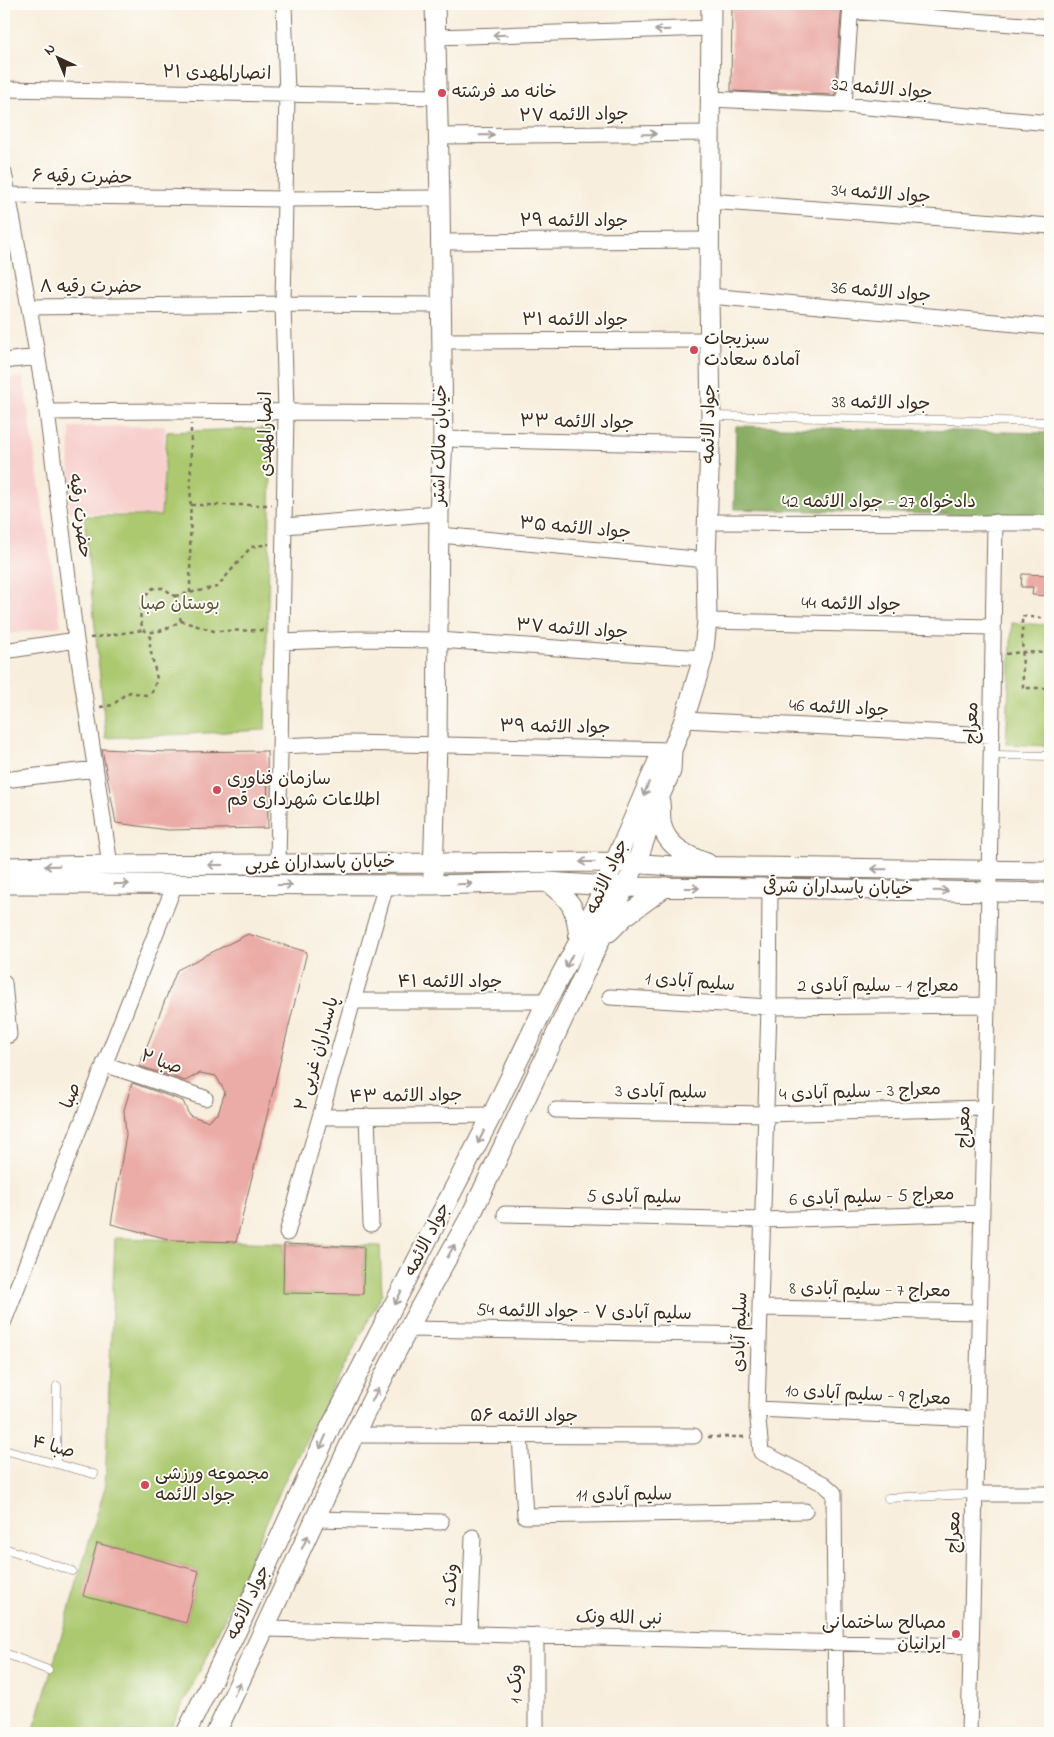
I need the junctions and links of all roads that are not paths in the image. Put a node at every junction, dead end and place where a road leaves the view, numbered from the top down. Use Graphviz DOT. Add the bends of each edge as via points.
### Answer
graph roads {
  1 [pos="284,4"];
  2 [pos="435,4"];
  3 [pos="711,4"];
  4 [pos="851,7"];
  5 [pos="1050,27"];
  6 [pos="711,28"];
  7 [pos="436,37"];
  8 [pos="4,89"];
  9 [pos="287,94"];
  10 [pos="437,97"];
  11 [pos="710,99"];
  12 [pos="844,105"];
  13 [pos="1050,123"];
  14 [pos="710,133"];
  15 [pos="438,136"];
  16 [pos="4,173"];
  17 [pos="9,195"];
  18 [pos="440,198"];
  19 [pos="284,199"];
  20 [pos="710,201"];
  21 [pos="9,223"];
  22 [pos="1050,226"];
  23 [pos="709,240"];
  24 [pos="440,242"];
  25 [pos="709,296"];
  26 [pos="284,304"];
  27 [pos="440,305"];
  28 [pos="29,307"];
  29 [pos="1050,327"];
  30 [pos="441,340"];
  31 [pos="710,340"];
  32 [pos="37,357"];
  33 [pos="4,361"];
  34 [pos="286,411"];
  35 [pos="47,412"];
  36 [pos="442,413"];
  37 [pos="711,416"];
  38 [pos="1050,422"];
  39 [pos="442,439"];
  40 [pos="710,445"];
  41 [pos="439,512"];
  42 [pos="708,522"];
  43 [pos="995,522"];
  44 [pos="1050,523"];
  45 [pos="285,526"];
  46 [pos="440,535"];
  47 [pos="706,560"];
  48 [pos="707,621"];
  49 [pos="994,627"];
  50 [pos="282,636"];
  51 [pos="76,640"];
  52 [pos="438,640"];
  53 [pos="4,651"];
  54 [pos="703,658"];
  55 [pos="684,720"];
  56 [pos="992,735"];
  57 [pos="437,744"];
  58 [pos="280,746"];
  59 [pos="672,750"];
  60 [pos="992,755"];
  61 [pos="1050,756"];
  62 [pos="95,769"];
  63 [pos="4,780"];
  64 [pos="660,796"];
  65 [pos="615,862"];
  66 [pos="434,863"];
  67 [pos="636,864"];
  68 [pos="110,865"];
  69 [pos="278,865"];
  70 [pos="4,867"];
  71 [pos="720,867"];
  72 [pos="990,871"];
  73 [pos="1050,871"];
  74 [pos="546,882"];
  75 [pos="4,884"];
  76 [pos="175,884"];
  77 [pos="386,885"];
  78 [pos="432,885"];
  79 [pos="606,885"];
  80 [pos="625,887"];
  81 [pos="665,887"];
  82 [pos="770,888"];
  83 [pos="990,892"];
  84 [pos="1050,893"];
  85 [pos="602,938"];
  86 [pos="579,941"];
  87 [pos="4,983"];
  88 [pos="610,997"];
  89 [pos="353,1001"];
  90 [pos="547,1001"];
  91 [pos="987,1005"];
  92 [pos="768,1007"];
  93 [pos="9,1035"];
  94 [pos="104,1064"];
  95 [pos="205,1098"];
  96 [pos="985,1108"];
  97 [pos="556,1110"];
  98 [pos="766,1114"];
  99 [pos="492,1115"];
  100 [pos="367,1116"];
  101 [pos="320,1117"];
  102 [pos="982,1213"];
  103 [pos="504,1214"];
  104 [pos="763,1220"];
  105 [pos="371,1224"];
  106 [pos="287,1233"];
  107 [pos="760,1308"];
  108 [pos="980,1312"];
  109 [pos="4,1321"];
  110 [pos="408,1329"];
  111 [pos="760,1335"];
  112 [pos="57,1386"];
  113 [pos="757,1409"];
  114 [pos="977,1419"];
  115 [pos="354,1435"];
  116 [pos="520,1436"];
  117 [pos="694,1436"];
  118 [pos="4,1450"];
  119 [pos="56,1464"];
  120 [pos="94,1474"];
  121 [pos="975,1494"];
  122 [pos="1050,1494"];
  123 [pos="888,1498"];
  124 [pos="805,1511"];
  125 [pos="316,1519"];
  126 [pos="441,1522"];
  127 [pos="473,1537"];
  128 [pos="4,1548"];
  129 [pos="72,1571"];
  130 [pos="266,1629"];
  131 [pos="469,1634"];
  132 [pos="536,1636"];
  133 [pos="836,1643"];
  134 [pos="971,1646"];
  135 [pos="4,1653"];
  136 [pos="48,1670"];
  137 [pos="186,1733"];
  138 [pos="216,1733"];
  139 [pos="536,1733"];
  140 [pos="836,1733"];
  141 [pos="969,1733"];
  1 -- 9 [label="street, انصارالمهدی"];
  2 -- 7 [label="street, خیابان مالک اشتر"];
  3 -- 6 [label="street, جواد الائمه"];
  4 -- 5 [label="street"];
  4 -- 12 [label="street"];
  6 -- 7 [label="street, one-way"];
  6 -- 11 [label="street, جواد الائمه"];
  7 -- 10 [label="street, خیابان مالک اشتر"];
  8 -- 9 [label="street, انصارالمهدی ۲۱"];
  9 -- 10 [label="street, انصارالمهدی ۲۱"];
  9 -- 19 [label="street, انصارالمهدی"];
  10 -- 15 [label="street, خیابان مالک اشتر"];
  11 -- 12 [label="street, جواد الائمه 32"];
  11 -- 14 [label="street, جواد الائمه"];
  12 -- 13 [label="street, جواد الائمه 32"];
  15 -- 14 [label="street, جواد الائمه ۲۷, one-way"];
  14 -- 20 [label="street, جواد الائمه"];
  15 -- 18 [label="street, خیابان مالک اشتر"];
  16 -- 17 [label="street, حضرت رقیه"];
  17 -- 19 [label="street, حضرت رقیه ۶"];
  17 -- 21 [label="street, حضرت رقیه"];
  18 -- 19 [label="street, حضرت رقیه ۶"];
  18 -- 24 [label="street, خیابان مالک اشتر"];
  19 -- 26 [label="street, انصارالمهدی"];
  20 -- 22 [label="street, جواد الائمه 34"];
  20 -- 23 [label="street, جواد الائمه"];
  21 -- 28 [label="street, حضرت رقیه"];
  23 -- 24 [label="street, جواد الائمه ۲۹"];
  23 -- 25 [label="street, جواد الائمه"];
  24 -- 27 [label="street, خیابان مالک اشتر"];
  25 -- 29 [label="street, جواد الائمه 36"];
  25 -- 31 [label="street, جواد الائمه"];
  26 -- 27 [label="street, حضرت رقیه ۸"];
  26 -- 28 [label="street, حضرت رقیه ۸"];
  26 -- 34 [label="street, انصارالمهدی"];
  27 -- 30 [label="street, خیابان مالک اشتر"];
  28 -- 32 [label="street, حضرت رقیه"];
  30 -- 31 [label="street, جواد الائمه ۳۱"];
  30 -- 36 [label="street, خیابان مالک اشتر"];
  31 -- 37 [label="street, جواد الائمه"];
  32 -- 33 [label="street"];
  32 -- 35 [label="street, حضرت رقیه"];
  34 -- 35 [label="street"];
  34 -- 36 [label="street"];
  34 -- 45 [label="street, انصارالمهدی"];
  35 -- 51 [label="street, حضرت رقیه"];
  36 -- 39 [label="street, خیابان مالک اشتر"];
  37 -- 38 [label="lane, جواد الائمه 38"];
  37 -- 40 [label="street, جواد الائمه"];
  39 -- 40 [label="street, جواد الائمه ۳۳"];
  39 -- 41 [label="street, خیابان مالک اشتر"];
  40 -- 42 [label="street, جواد الائمه"];
  41 -- 45 [label="street"];
  41 -- 46 [label="street, خیابان مالک اشتر"];
  42 -- 43 [label="street, دادخواه 27 - جواد الائمه 42"];
  42 -- 47 [label="street, جواد الائمه"];
  43 -- 44 [label="street, دادخواه 27 - جواد الائمه 42"];
  43 -- 49 [label="street, معراج"];
  45 -- 50 [label="street, انصارالمهدی"];
  46 -- 47 [label="street, جواد الائمه ۳۵"];
  46 -- 52 [label="street, خیابان مالک اشتر"];
  47 -- 48 [label="street, جواد الائمه"];
  48 -- 49 [label="street, جواد الائمه 44"];
  48 -- 54 [label="street, جواد الائمه"];
  49 -- 56 [label="street, معراج"];
  50 -- 52 [label="street, جواد الائمه ۳۷"];
  50 -- 58 [label="street, انصارالمهدی"];
  51 -- 53 [label="street"];
  51 -- 62 [label="street, حضرت رقیه"];
  52 -- 54 [label="street, جواد الائمه ۳۷"];
  52 -- 57 [label="street, خیابان مالک اشتر"];
  54 -- 55 [label="street, جواد الائمه"];
  55 -- 56 [label="street, جواد الائمه 46"];
  55 -- 59 [label="street, جواد الائمه"];
  56 -- 60 [label="street, معراج"];
  57 -- 58 [label="street, جواد الائمه ۳۹"];
  57 -- 59 [label="street, جواد الائمه ۳۹"];
  57 -- 66 [label="street, خیابان مالک اشتر"];
  58 -- 69 [label="street, انصارالمهدی"];
  59 -- 64 [label="street, جواد الائمه" via="671,770"];
  59 -- 65 [label="street, جواد الائمه, one-way" via="657,763"];
  60 -- 61 [label="lane"];
  60 -- 72 [label="street, معراج"];
  62 -- 63 [label="street"];
  62 -- 68 [label="street, حضرت رقیه"];
  64 -- 67 [label="street, جواد الائمه"];
  64 -- 71 [label="street" via="666,837 677,848 700,861"];
  65 -- 66 [label="street, خیابان پاسداران غربی, one-way"];
  65 -- 67 [label="street, خیابان پاسداران غربی"];
  65 -- 79 [label="street, جواد الائمه"];
  66 -- 69 [label="street, خیابان پاسداران غربی"];
  66 -- 78 [label="street, خیابان مالک اشتر"];
  67 -- 71 [label="street, خیابان پاسداران شرقی"];
  67 -- 80 [label="street, جواد الائمه"];
  69 -- 68 [label="street, خیابان پاسداران غربی, one-way"];
  68 -- 70 [label="street, خیابان پاسداران غربی, one-way"];
  72 -- 71 [label="street, خیابان پاسداران شرقی, one-way"];
  72 -- 73 [label="street, خیابان پاسداران شرقی"];
  72 -- 83 [label="street, معراج"];
  78 -- 74 [label="street, خیابان پاسداران غربی, one-way"];
  74 -- 79 [label="street, خیابان پاسداران غربی"];
  74 -- 86 [label="street" via="565,896 574,910"];
  75 -- 76 [label="street, خیابان پاسداران غربی, one-way"];
  76 -- 77 [label="street, خیابان پاسداران غربی, one-way"];
  76 -- 94 [label="street, صبا"];
  77 -- 78 [label="street, خیابان پاسداران غربی"];
  77 -- 89 [label="street, پاسداران غربی ۲"];
  79 -- 80 [label="street, خیابان پاسداران غربی"];
  79 -- 86 [label="street, جواد الائمه"];
  80 -- 81 [label="street, خیابان پاسداران شرقی"];
  80 -- 85 [label="street, جواد الائمه"];
  81 -- 82 [label="street, خیابان پاسداران شرقی, one-way"];
  81 -- 85 [label="street"];
  82 -- 83 [label="street, خیابان پاسداران شرقی, one-way"];
  82 -- 92 [label="street, سلیم آبادی"];
  83 -- 84 [label="street, خیابان پاسداران شرقی"];
  83 -- 91 [label="street, معراج"];
  110 -- 85 [label="street, جواد الائمه, one-way" via="472,1213"];
  86 -- 90 [label="street, جواد الائمه, one-way"];
  87 -- 93 [label="street"];
  88 -- 92 [label="street, سلیم آبادی 1"];
  89 -- 90 [label="street, جواد الائمه ۴۱"];
  89 -- 101 [label="street, پاسداران غربی ۲"];
  90 -- 99 [label="street, جواد الائمه"];
  91 -- 92 [label="street, معراج 1 - سلیم آبادی 2"];
  91 -- 96 [label="street, معراج"];
  92 -- 98 [label="street, سلیم آبادی"];
  94 -- 95 [label="street, صبا ۲"];
  94 -- 109 [label="street, صبا"];
  96 -- 98 [label="street, معراج 3 - سلیم آبادی 4"];
  96 -- 102 [label="street, معراج"];
  97 -- 98 [label="street, سلیم آبادی 3"];
  98 -- 104 [label="street, سلیم آبادی"];
  99 -- 100 [label="street, جواد الائمه ۴۳"];
  99 -- 137 [label="street, جواد الائمه, one-way" via="330,1428 242,1622"];
  100 -- 101 [label="street, جواد الائمه ۴۳"];
  100 -- 105 [label="street"];
  101 -- 106 [label="street, پاسداران غربی ۲"];
  102 -- 104 [label="street, معراج 5 - سلیم آبادی 6"];
  102 -- 108 [label="street, معراج"];
  103 -- 104 [label="street, سلیم آبادی 5"];
  104 -- 107 [label="street, سلیم آبادی"];
  107 -- 108 [label="street, معراج 7 - سلیم آبادی 8"];
  107 -- 111 [label="street, سلیم آبادی"];
  108 -- 114 [label="street, معراج"];
  110 -- 111 [label="street, سلیم آبادی ۷ - جواد الائمه 54"];
  115 -- 110 [label="street, جواد الائمه, one-way"];
  111 -- 113 [label="street, سلیم آبادی"];
  112 -- 119 [label="lane"];
  113 -- 114 [label="street, معراج 9 - سلیم آبادی 10"];
  113 -- 133 [label="street, سلیم آبادی" via="761,1452 824,1484 834,1493"];
  114 -- 121 [label="street, معراج"];
  115 -- 116 [label="street, جواد الائمه ۵۶"];
  115 -- 125 [label="street, جواد الائمه"];
  116 -- 117 [label="street, جواد الائمه ۵۶"];
  116 -- 124 [label="street, سلیم آبادی 11" via="525,1516"];
  118 -- 119 [label="lane, صبا ۴"];
  119 -- 120 [label="lane, صبا ۴"];
  121 -- 122 [label="street"];
  121 -- 123 [label="lane"];
  121 -- 134 [label="street, معراج"];
  125 -- 126 [label="street"];
  130 -- 125 [label="street, جواد الائمه, one-way"];
  127 -- 131 [label="street, ونک 2"];
  128 -- 129 [label="lane"];
  130 -- 131 [label="street, نبی الله ونک"];
  138 -- 130 [label="street, جواد الائمه, one-way"];
  131 -- 132 [label="street, نبی الله ونک"];
  132 -- 133 [label="street, نبی الله ونک"];
  132 -- 139 [label="street, ونک 1"];
  133 -- 134 [label="street, نبی الله ونک"];
  133 -- 140 [label="street, سلیم آبادی"];
  134 -- 141 [label="street, معراج"];
  135 -- 136 [label="lane"];
}
